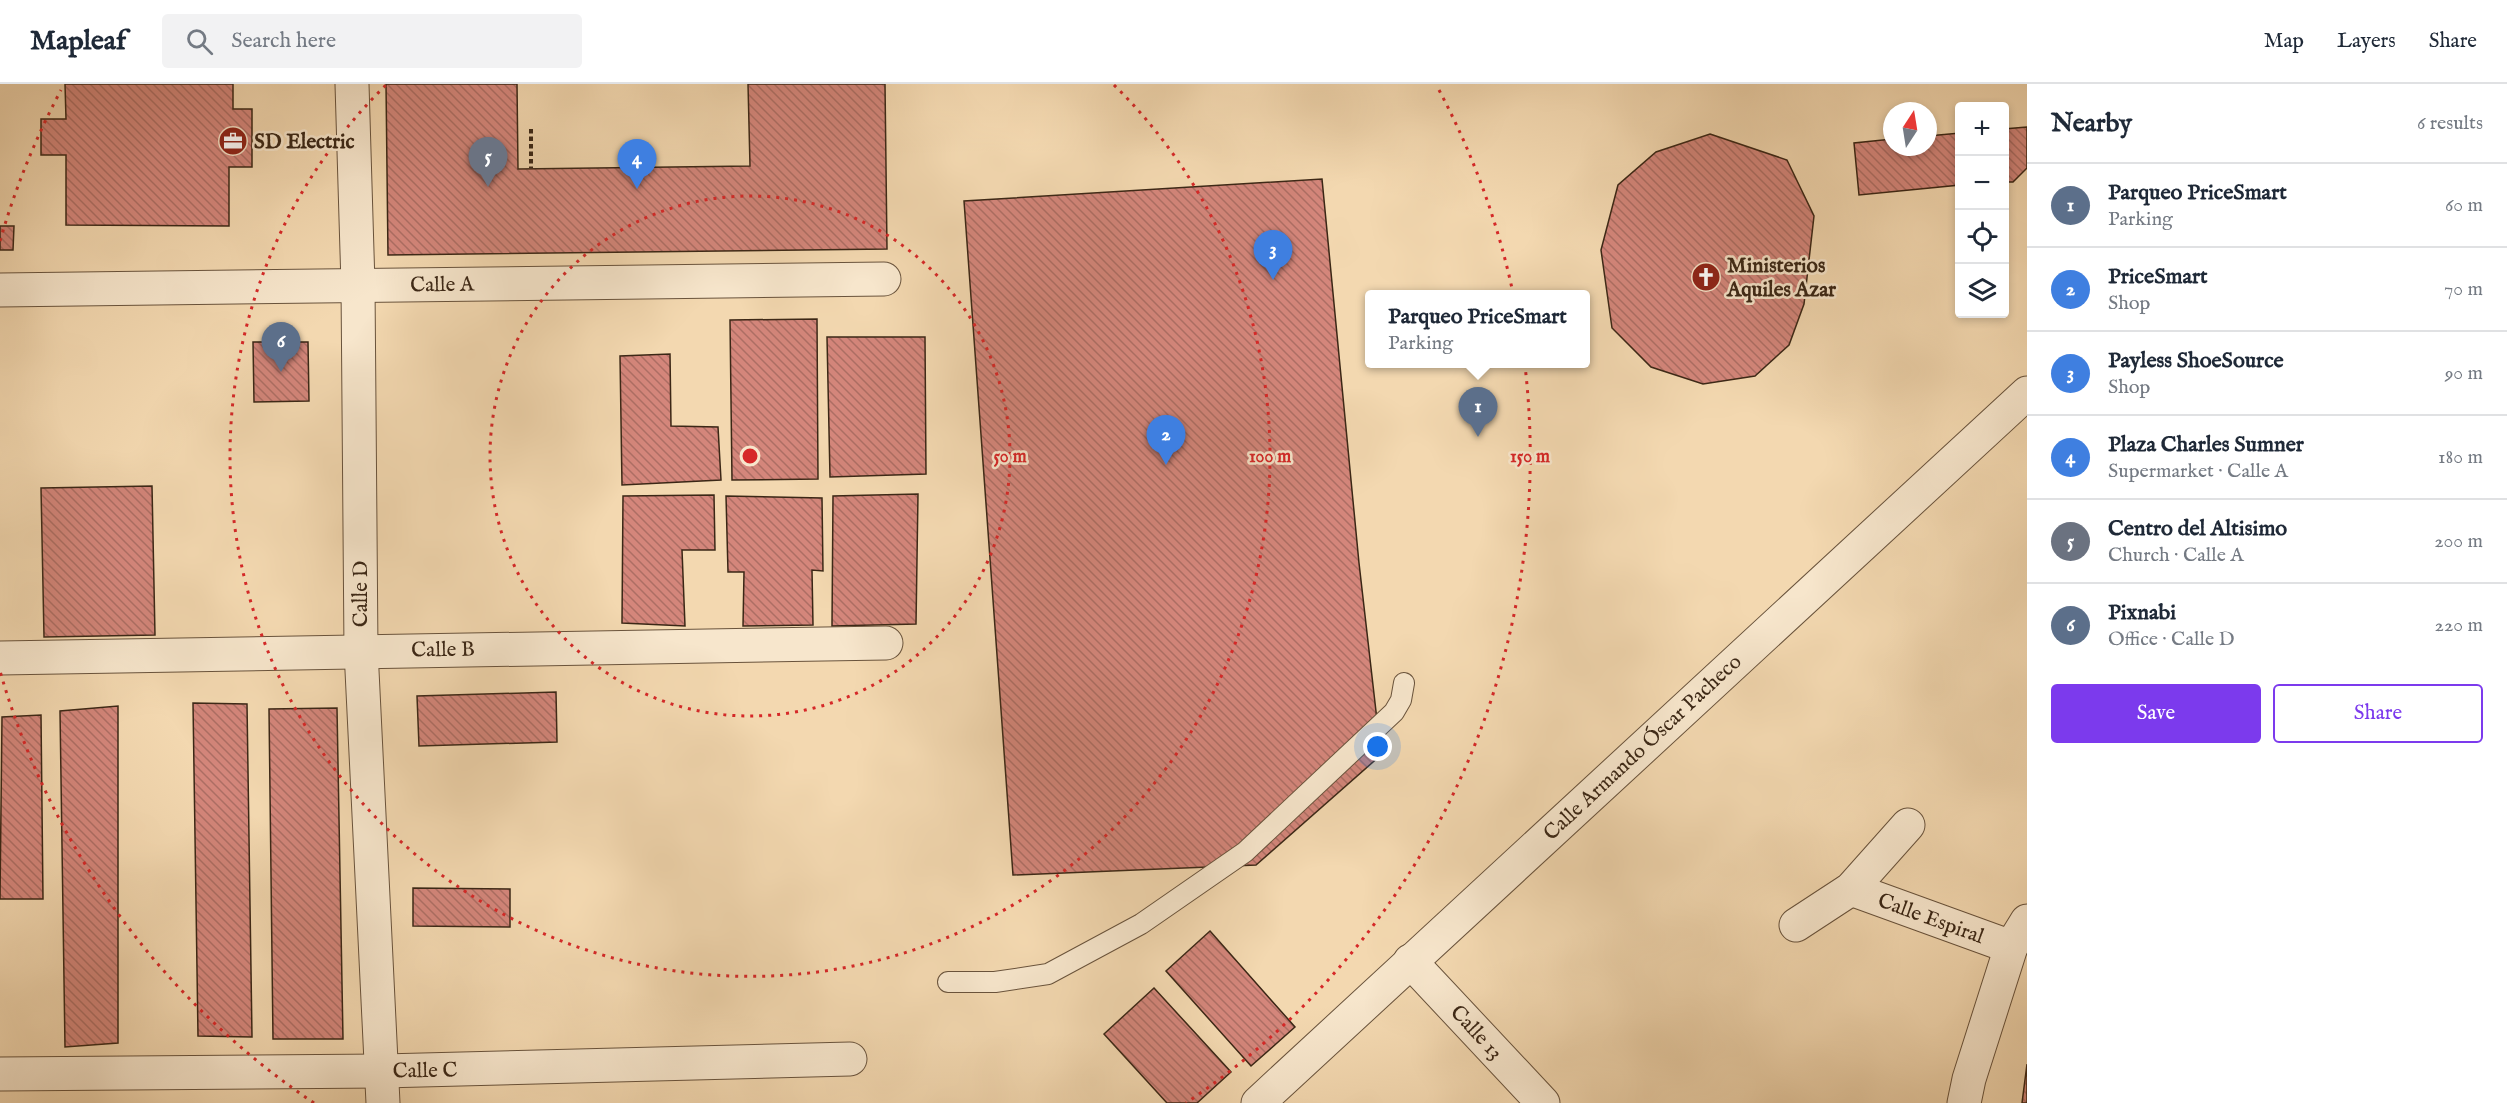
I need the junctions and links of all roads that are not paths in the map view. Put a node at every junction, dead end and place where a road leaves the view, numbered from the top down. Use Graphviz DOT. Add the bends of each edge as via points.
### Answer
graph roads {
  1 [pos="352,84"];
  2 [pos="884,279"];
  3 [pos="358,285"];
  4 [pos="0,290"];
  5 [pos="2027,393"];
  6 [pos="886,643"];
  7 [pos="361,650"];
  8 [pos="0,658"];
  9 [pos="1404,683"];
  10 [pos="1908,825"];
  11 [pos="1851,890"];
  12 [pos="1796,925"];
  13 [pos="2019,934"];
  14 [pos="1410,961"];
  15 [pos="948,982"];
  16 [pos="850,1059"];
  17 [pos="383,1071"];
  18 [pos="0,1074"];
  19 [pos="383,1103"];
  20 [pos="1258,1103"];
  21 [pos="1543,1103"];
  22 [pos="1964,1103"];
  1 -- 3 [label="street, Calle D"];
  2 -- 3 [label="street, Calle A"];
  3 -- 4 [label="street, Calle A"];
  3 -- 7 [label="street, Calle D"];
  5 -- 14 [label="street, Calle Armando Óscar Pacheco"];
  6 -- 7 [label="street, Calle B"];
  7 -- 8 [label="street, Calle B"];
  7 -- 17 [label="street, Calle D"];
  9 -- 15 [label="lane" via="1394,712 1245,852 1141,924 1048,974 995,982"];
  10 -- 11 [label="street, Calle Espiral"];
  11 -- 12 [label="street, Calle Espiral"];
  11 -- 13 [label="street, Calle Espiral"];
  13 -- 22 [label="street, Calle Espiral"];
  14 -- 20 [label="street, Calle Armando Óscar Pacheco"];
  14 -- 21 [label="street, Calle 13"];
  16 -- 17 [label="street, Calle C"];
  17 -- 18 [label="street, Calle C"];
  17 -- 19 [label="street, Calle D"];
}
